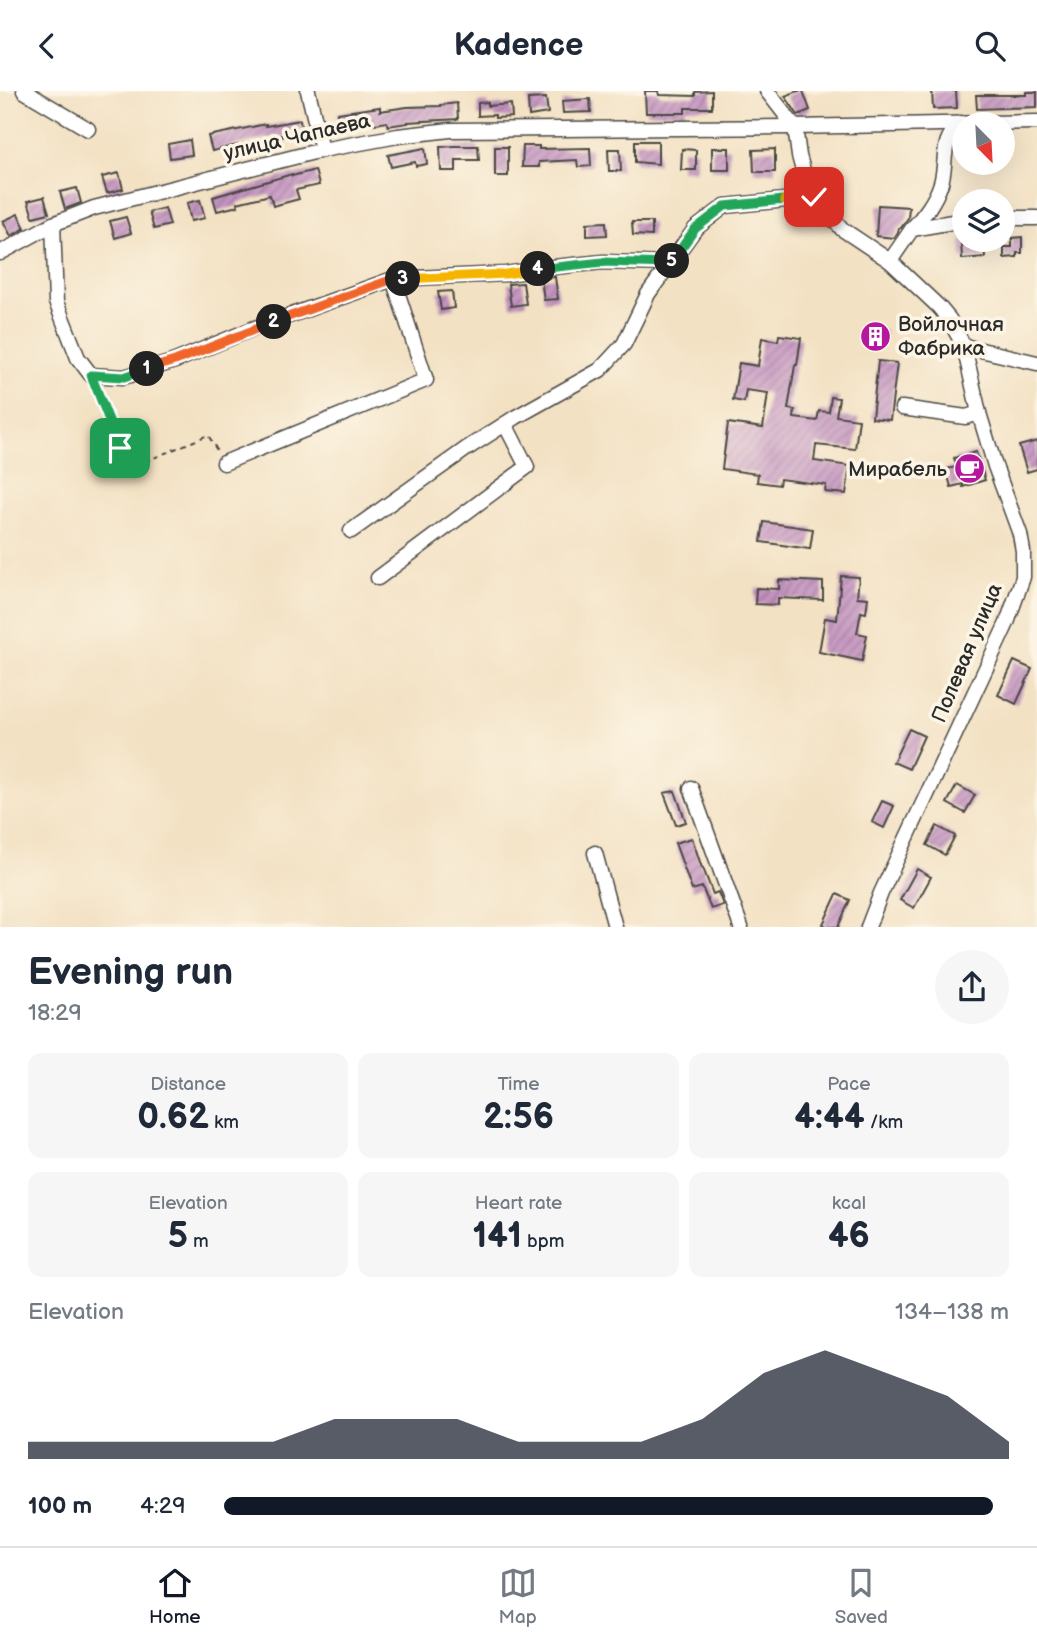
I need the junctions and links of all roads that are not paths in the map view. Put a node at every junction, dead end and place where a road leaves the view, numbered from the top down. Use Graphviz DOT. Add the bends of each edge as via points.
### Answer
graph roads {
  1 [pos="24,91"];
  2 [pos="308,91"];
  3 [pos="769,92"];
  4 [pos="1015,122"];
  5 [pos="1037,122"];
  6 [pos="952,123"];
  7 [pos="795,127"];
  8 [pos="88,129"];
  9 [pos="952,130"];
  10 [pos="322,150"];
  11 [pos="814,197"];
  12 [pos="1015,218"];
  13 [pos="1037,218"];
  14 [pos="952,222"];
  15 [pos="53,224"];
  16 [pos="912,229"];
  17 [pos="0,253"];
  18 [pos="890,261"];
  19 [pos="670,264"];
  20 [pos="393,279"];
  21 [pos="964,346"];
  22 [pos="1037,363"];
  23 [pos="902,408"];
  24 [pos="979,413"];
  25 [pos="505,424"];
  26 [pos="224,463"];
  27 [pos="351,531"];
  28 [pos="1023,577"];
  29 [pos="378,578"];
  30 [pos="1037,583"];
  31 [pos="691,788"];
  32 [pos="595,853"];
  33 [pos="615,926"];
  34 [pos="741,926"];
  35 [pos="867,926"];
  1 -- 8 [label="street"];
  2 -- 10 [label="street"];
  3 -- 7 [label="street"];
  4 -- 5 [label="street, улица Чапаева"];
  6 -- 7 [label="street, улица Чапаева"];
  7 -- 10 [label="street, улица Чапаева" via="450,129"];
  7 -- 11 [label="street, Полевая улица" via="799,156"];
  9 -- 16 [label="street" via="931,207"];
  10 -- 15 [label="street, улица Чапаева" via="94,208"];
  11 -- 18 [label="street, Полевая улица" via="842,229"];
  11 -- 19 [label="street" via="725,206 695,229"];
  12 -- 13 [label="street"];
  14 -- 16 [label="street"];
  15 -- 17 [label="street, улица Чапаева"];
  15 -- 20 [label="street" via="56,302 78,358 91,375 124,377 175,361"];
  16 -- 18 [label="street"];
  18 -- 21 [label="street, Полевая улица" via="949,319"];
  19 -- 20 [label="street" via="603,262 506,274"];
  19 -- 25 [label="street" via="648,294 624,344 600,370"];
  20 -- 26 [label="street" via="426,380"];
  21 -- 22 [label="street"];
  21 -- 24 [label="street, Полевая улица"];
  23 -- 24 [label="street" via="965,417"];
  24 -- 28 [label="street, Полевая улица" via="1020,534"];
  25 -- 27 [label="street"];
  25 -- 29 [label="street" via="527,467"];
  28 -- 30 [label="street"];
  28 -- 35 [label="street, Полевая улица" via="1007,623"];
  31 -- 34 [label="street"];
  32 -- 33 [label="street"];
}
